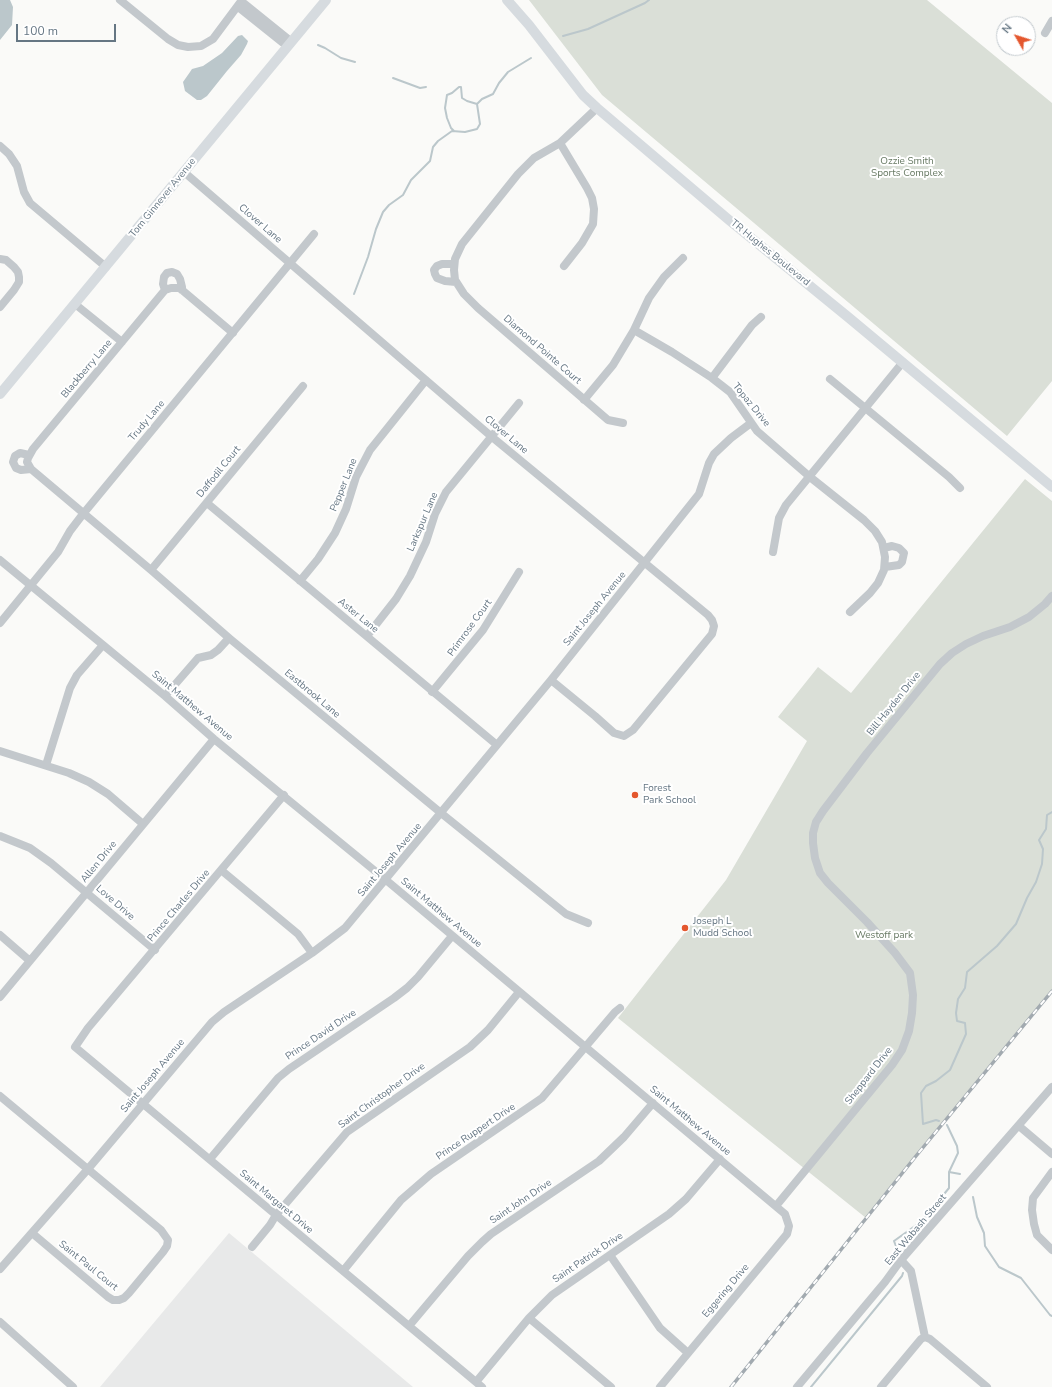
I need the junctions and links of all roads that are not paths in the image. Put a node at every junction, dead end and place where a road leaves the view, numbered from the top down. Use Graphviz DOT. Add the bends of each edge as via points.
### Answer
graph roads {
  1 [pos="120,0"];
  2 [pos="326,0"];
  3 [pos="506,0"];
  4 [pos="240,3"];
  5 [pos="1052,21"];
  6 [pos="1045,33"];
  7 [pos="290,44"];
  8 [pos="597,108"];
  9 [pos="560,143"];
  10 [pos="0,146"];
  11 [pos="184,172"];
  12 [pos="314,234"];
  13 [pos="683,258"];
  14 [pos="0,259"];
  15 [pos="290,263"];
  16 [pos="454,264"];
  17 [pos="564,266"];
  18 [pos="106,267"];
  19 [pos="456,282"];
  20 [pos="168,289"];
  21 [pos="182,290"];
  22 [pos="75,304"];
  23 [pos="0,307"];
  24 [pos="761,317"];
  25 [pos="634,330"];
  26 [pos="233,333"];
  27 [pos="122,342"];
  28 [pos="903,362"];
  29 [pos="712,378"];
  30 [pos="830,379"];
  31 [pos="426,380"];
  32 [pos="303,386"];
  33 [pos="0,394"];
  34 [pos="584,400"];
  35 [pos="519,403"];
  36 [pos="866,408"];
  37 [pos="623,423"];
  38 [pos="751,424"];
  39 [pos="492,437"];
  40 [pos="29,462"];
  41 [pos="810,476"];
  42 [pos="1052,486"];
  43 [pos="960,488"];
  44 [pos="207,503"];
  45 [pos="83,514"];
  46 [pos="884,548"];
  47 [pos="773,552"];
  48 [pos="0,560"];
  49 [pos="646,563"];
  50 [pos="885,567"];
  51 [pos="151,570"];
  52 [pos="519,572"];
  53 [pos="300,581"];
  54 [pos="31,586"];
  55 [pos="1052,596"];
  56 [pos="850,612"];
  57 [pos="0,623"];
  58 [pos="367,636"];
  59 [pos="230,638"];
  60 [pos="103,645"];
  61 [pos="551,680"];
  62 [pos="432,692"];
  63 [pos="164,696"];
  64 [pos="214,739"];
  65 [pos="497,745"];
  66 [pos="0,751"];
  67 [pos="46,765"];
  68 [pos="284,795"];
  69 [pos="442,813"];
  70 [pos="143,824"];
  71 [pos="0,836"];
  72 [pos="221,870"];
  73 [pos="820,873"];
  74 [pos="386,880"];
  75 [pos="88,892"];
  76 [pos="588,924"];
  77 [pos="0,935"];
  78 [pos="452,936"];
  79 [pos="155,950"];
  80 [pos="312,953"];
  81 [pos="30,961"];
  82 [pos="519,992"];
  83 [pos="0,997"];
  84 [pos="620,1008"];
  85 [pos="88,1028"];
  86 [pos="586,1047"];
  87 [pos="1052,1087"];
  88 [pos="0,1096"];
  89 [pos="653,1103"];
  90 [pos="143,1104"];
  91 [pos="1019,1126"];
  92 [pos="1052,1154"];
  93 [pos="720,1159"];
  94 [pos="210,1160"];
  95 [pos="88,1169"];
  96 [pos="1052,1172"];
  97 [pos="776,1206"];
  98 [pos="276,1215"];
  99 [pos="32,1233"];
  100 [pos="252,1247"];
  101 [pos="1052,1250"];
  102 [pos="610,1255"];
  103 [pos="901,1260"];
  104 [pos="0,1269"];
  105 [pos="343,1271"];
  106 [pos="529,1318"];
  107 [pos="0,1322"];
  108 [pos="409,1326"];
  109 [pos="925,1337"];
  110 [pos="688,1353"];
  111 [pos="479,1384"];
  112 [pos="73,1387"];
  113 [pos="611,1387"];
  114 [pos="660,1387"];
  115 [pos="797,1387"];
  116 [pos="881,1387"];
  117 [pos="986,1387"];
  1 -- 4 [label="street" via="168,39 188,48 200,46 213,39"];
  2 -- 7 [label="main road, Tom Ginnever Avenue"];
  3 -- 8 [label="main road, TR Hughes Boulevard" via="529,24"];
  4 -- 7 [label="street" via="283,43"];
  5 -- 6 [label="street"];
  7 -- 11 [label="main road, Tom Ginnever Avenue"];
  8 -- 9 [label="street"];
  8 -- 28 [label="main road, TR Hughes Boulevard"];
  9 -- 16 [label="street" via="534,158 518,174 462,244"];
  9 -- 17 [label="street" via="587,188 594,209 593,224"];
  10 -- 18 [label="street" via="17,166 24,192 30,203"];
  11 -- 15 [label="street, Clover Lane"];
  11 -- 18 [label="main road, Tom Ginnever Avenue"];
  12 -- 15 [label="street, Trudy Lane"];
  13 -- 25 [label="street" via="664,277 649,298"];
  14 -- 23 [label="street" via="6,260 14,267 19,277 14,290"];
  15 -- 26 [label="street, Trudy Lane"];
  15 -- 31 [label="street, Clover Lane"];
  16 -- 19 [label="street"];
  16 -- 19 [label="street" via="442,264 434,270 437,278"];
  18 -- 22 [label="main road, Tom Ginnever Avenue"];
  19 -- 34 [label="street, Diamond Pointe Court" via="478,308"];
  20 -- 21 [label="street"];
  20 -- 21 [label="street, Blackberry Lane" via="163,284 164,277 172,272 180,279"];
  20 -- 27 [label="street, Blackberry Lane"];
  21 -- 26 [label="street"];
  22 -- 27 [label="street"];
  22 -- 33 [label="main road, Tom Ginnever Avenue"];
  24 -- 29 [label="street" via="752,325"];
  25 -- 29 [label="street, Topaz Drive"];
  25 -- 34 [label="street" via="613,365"];
  26 -- 45 [label="street, Trudy Lane"];
  27 -- 40 [label="street, Blackberry Lane"];
  28 -- 36 [label="street"];
  28 -- 42 [label="main road, TR Hughes Boulevard"];
  29 -- 38 [label="street, Topaz Drive" via="730,392"];
  30 -- 36 [label="street"];
  31 -- 39 [label="street, Clover Lane"];
  31 -- 53 [label="street, Pepper Lane" via="370,450 356,477 346,509 334,533"];
  32 -- 44 [label="street, Daffodil Court"];
  34 -- 37 [label="street, Diamond Pointe Court" via="608,420"];
  35 -- 39 [label="street, Larkspur Lane"];
  36 -- 41 [label="street"];
  36 -- 43 [label="street"];
  38 -- 41 [label="street, Topaz Drive"];
  38 -- 49 [label="street, Saint Joseph Avenue" via="714,454 699,494"];
  39 -- 49 [label="street, Clover Lane"];
  39 -- 58 [label="street, Larkspur Lane" via="446,492 410,576 396,599"];
  40 -- 45 [label="street, Eastbrook Lane"];
  41 -- 46 [label="street, Topaz Drive" via="875,530"];
  41 -- 47 [label="street" via="786,505 779,518"];
  44 -- 51 [label="street, Daffodil Court"];
  44 -- 53 [label="street, Aster Lane"];
  45 -- 51 [label="street, Eastbrook Lane"];
  45 -- 54 [label="street, Trudy Lane"];
  46 -- 50 [label="street, Topaz Drive"];
  46 -- 50 [label="street" via="892,546 904,553 899,565"];
  48 -- 54 [label="street, Saint Matthew Avenue"];
  49 -- 61 [label="street, Saint Joseph Avenue"];
  49 -- 61 [label="street, Clover Lane" via="708,614 714,626 712,634 633,730 624,736 614,733"];
  50 -- 56 [label="street, Topaz Drive" via="870,594"];
  51 -- 59 [label="street, Eastbrook Lane"];
  52 -- 62 [label="street, Primrose Court" via="483,630"];
  53 -- 58 [label="street, Aster Lane"];
  54 -- 57 [label="street, Trudy Lane"];
  54 -- 60 [label="street, Saint Matthew Avenue"];
  55 -- 73 [label="street, Bill Hayden Drive" via="1029,617 966,644 940,664 816,822 812,843"];
  58 -- 62 [label="street, Aster Lane"];
  59 -- 63 [label="street" via="211,655 198,658"];
  59 -- 69 [label="street, Eastbrook Lane"];
  60 -- 63 [label="street, Saint Matthew Avenue"];
  60 -- 67 [label="street" via="70,688"];
  61 -- 65 [label="street, Saint Joseph Avenue"];
  62 -- 65 [label="street, Aster Lane"];
  63 -- 64 [label="street, Saint Matthew Avenue"];
  64 -- 68 [label="street, Saint Matthew Avenue"];
  64 -- 70 [label="street, Allen Drive"];
  65 -- 69 [label="street, Saint Joseph Avenue"];
  66 -- 67 [label="street"];
  67 -- 70 [label="street" via="69,772 95,786"];
  68 -- 72 [label="street, Prince Charles Drive"];
  68 -- 74 [label="street, Saint Matthew Avenue"];
  69 -- 74 [label="street, Saint Joseph Avenue"];
  69 -- 76 [label="street, Eastbrook Lane" via="566,914"];
  70 -- 75 [label="street, Allen Drive"];
  71 -- 75 [label="street, Love Drive" via="30,848 52,862"];
  72 -- 79 [label="street, Prince Charles Drive"];
  72 -- 80 [label="street" via="298,934"];
  73 -- 97 [label="street, Sheppard Drive" via="896,952 910,973 912,1013 902,1050 892,1065"];
  74 -- 78 [label="street, Saint Matthew Avenue"];
  74 -- 80 [label="street, Saint Joseph Avenue" via="345,928"];
  75 -- 79 [label="street, Love Drive"];
  75 -- 81 [label="street, Allen Drive"];
  77 -- 81 [label="street"];
  78 -- 82 [label="street, Saint Matthew Avenue"];
  78 -- 94 [label="street, Prince David Drive" via="407,988 278,1078"];
  79 -- 85 [label="street, Prince Charles Drive"];
  80 -- 90 [label="street, Saint Joseph Avenue" via="212,1022"];
  81 -- 83 [label="street, Allen Drive"];
  82 -- 86 [label="street, Saint Matthew Avenue"];
  82 -- 98 [label="street, Saint Christopher Drive" via="488,1030 470,1047 347,1132"];
  84 -- 86 [label="street, Prince Ruppert Drive"];
  85 -- 90 [label="street, Saint Margaret Drive" via="75,1047"];
  86 -- 89 [label="street, Saint Matthew Avenue"];
  86 -- 105 [label="street, Prince Ruppert Drive" via="542,1098 417,1185 401,1200"];
  87 -- 91 [label="street, East Wabash Street"];
  88 -- 95 [label="street"];
  89 -- 93 [label="street, Saint Matthew Avenue"];
  89 -- 108 [label="street, Saint John Drive" via="599,1161 482,1242"];
  90 -- 94 [label="street, Saint Margaret Drive"];
  90 -- 95 [label="street, Saint Joseph Avenue"];
  91 -- 92 [label="street"];
  91 -- 103 [label="street, East Wabash Street"];
  93 -- 97 [label="street, Saint Matthew Avenue"];
  93 -- 102 [label="street, Saint Patrick Drive" via="686,1198 668,1214"];
  94 -- 98 [label="street, Saint Margaret Drive"];
  95 -- 99 [label="street, Saint Joseph Avenue"];
  95 -- 99 [label="street, Saint Paul Court" via="161,1230 168,1240 163,1252 129,1293 119,1300 108,1297"];
  96 -- 101 [label="street" via="1033,1198 1032,1210 1038,1235"];
  97 -- 110 [label="street, Eggering Drive" via="788,1220 787,1234"];
  98 -- 100 [label="street, Saint Christopher Drive"];
  98 -- 105 [label="street, Saint Margaret Drive"];
  99 -- 104 [label="street, Saint Joseph Avenue"];
  102 -- 106 [label="street, Saint Patrick Drive" via="552,1294"];
  102 -- 110 [label="street" via="660,1328"];
  103 -- 109 [label="street" via="911,1271"];
  103 -- 115 [label="street, East Wabash Street"];
  105 -- 108 [label="street, Saint Margaret Drive"];
  106 -- 111 [label="street, Saint Patrick Drive"];
  106 -- 113 [label="street"];
  107 -- 112 [label="street"];
  108 -- 111 [label="street, Saint Margaret Drive"];
  109 -- 116 [label="street"];
  109 -- 117 [label="street"];
  110 -- 114 [label="street, Eggering Drive"];
}
